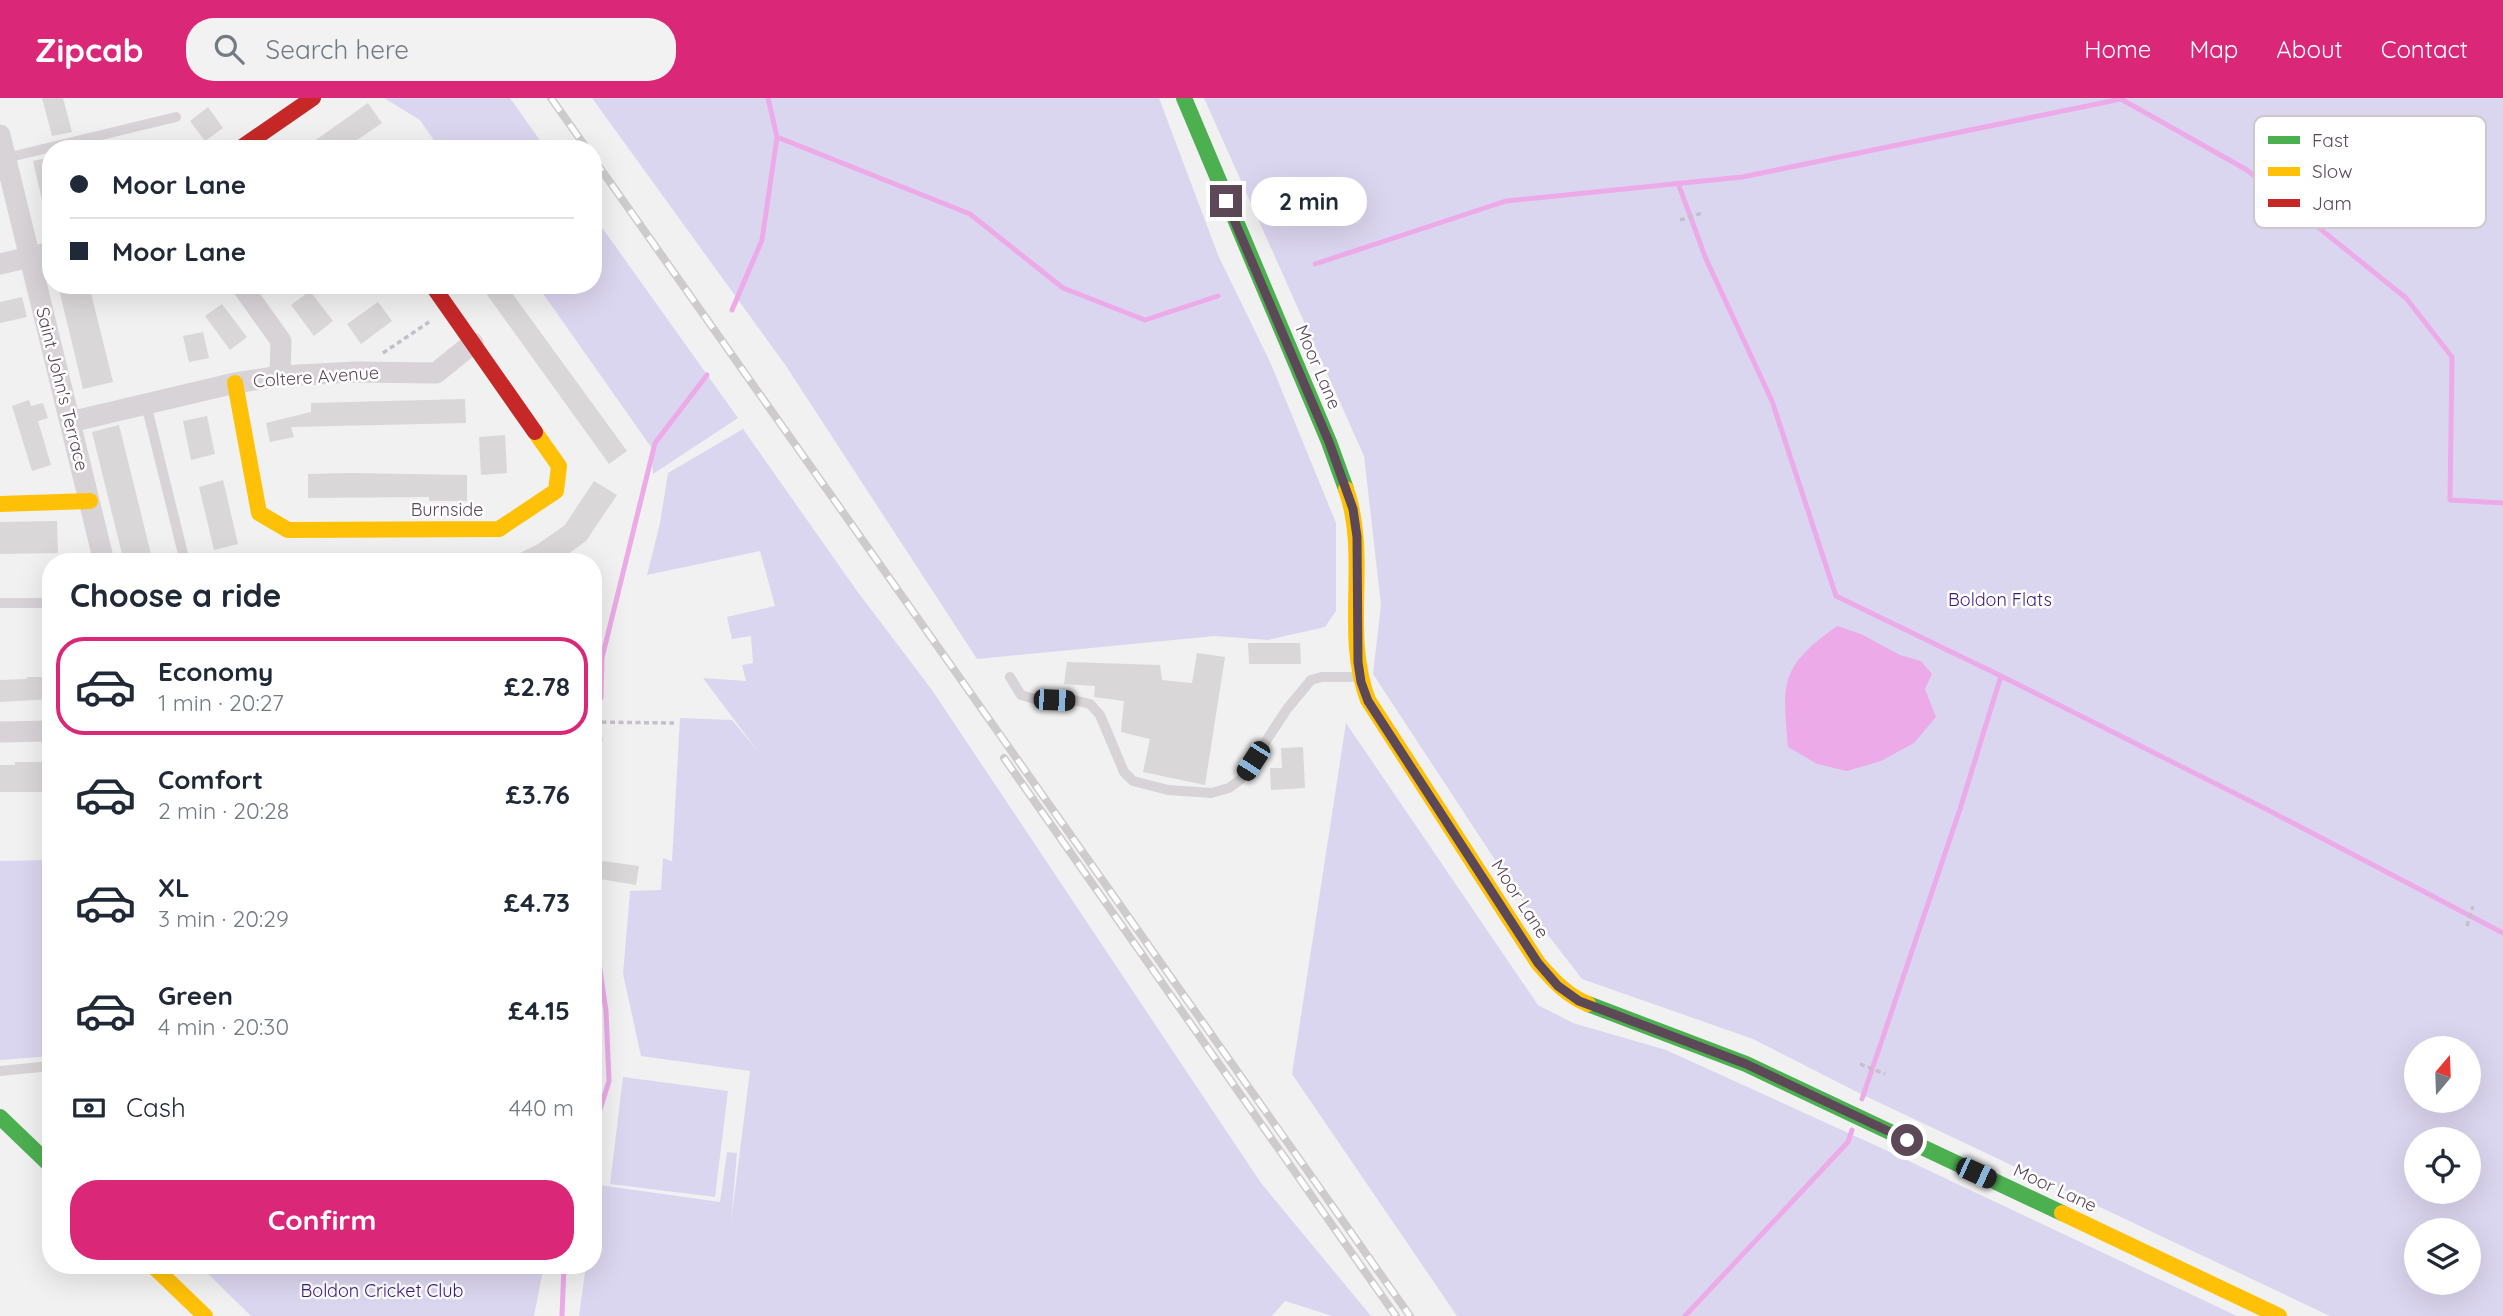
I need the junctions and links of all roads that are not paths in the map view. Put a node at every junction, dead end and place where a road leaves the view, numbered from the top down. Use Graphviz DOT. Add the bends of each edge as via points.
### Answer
graph roads {
  1 [pos="1184,98"];
  2 [pos="299,102"];
  3 [pos="176,117"];
  4 [pos="0,135"];
  5 [pos="81,140"];
  6 [pos="250,140"];
  7 [pos="42,150"];
  8 [pos="3,159"];
  9 [pos="42,255"];
  10 [pos="30,258"];
  11 [pos="0,264"];
  12 [pos="247,294"];
  13 [pos="439,294"];
  14 [pos="473,343"];
  15 [pos="280,376"];
  16 [pos="235,383"];
  17 [pos="146,404"];
  18 [pos="70,422"];
  19 [pos="90,501"];
  20 [pos="0,504"];
  21 [pos="102,553"];
  22 [pos="183,553"];
  23 [pos="0,603"];
  24 [pos="42,603"];
  25 [pos="1010,677"];
  26 [pos="1361,677"];
  27 [pos="42,731"];
  28 [pos="0,732"];
  29 [pos="42,1067"];
  30 [pos="0,1071"];
  31 [pos="0,1117"];
  32 [pos="42,1158"];
  33 [pos="161,1274"];
  34 [pos="205,1316"];
  35 [pos="2279,1316"];
  1 -- 26 [label="street, Moor Lane" via="1353,509"];
  2 -- 6 [label="street"];
  3 -- 5 [label="lane"];
  4 -- 8 [label="street, Saint John's Terrace"];
  7 -- 8 [label="lane"];
  8 -- 10 [label="street, Saint John's Terrace"];
  9 -- 10 [label="street"];
  10 -- 11 [label="street"];
  10 -- 18 [label="street, Saint John's Terrace"];
  12 -- 15 [label="street" via="281,341"];
  13 -- 14 [label="street, Burnside"];
  14 -- 15 [label="street, Coltere Avenue" via="436,373"];
  14 -- 16 [label="street, Burnside" via="559,466 556,491 499,529 288,530 258,513"];
  15 -- 16 [label="street, Coltere Avenue"];
  16 -- 17 [label="street, Coltere Avenue"];
  17 -- 18 [label="street, Coltere Avenue"];
  17 -- 22 [label="lane"];
  18 -- 19 [label="street, Saint John's Terrace"];
  19 -- 20 [label="street"];
  19 -- 21 [label="street, Saint John's Terrace"];
  23 -- 24 [label="lane"];
  25 -- 26 [label="lane" via="1021,695 1090,704 1133,781 1168,790 1210,793 1241,779 1311,680"];
  26 -- 35 [label="street, Moor Lane" via="1381,723 1538,963 1579,1001 1746,1064"];
  27 -- 28 [label="street"];
  29 -- 30 [label="lane"];
  31 -- 32 [label="street"];
  33 -- 34 [label="street"];
}
